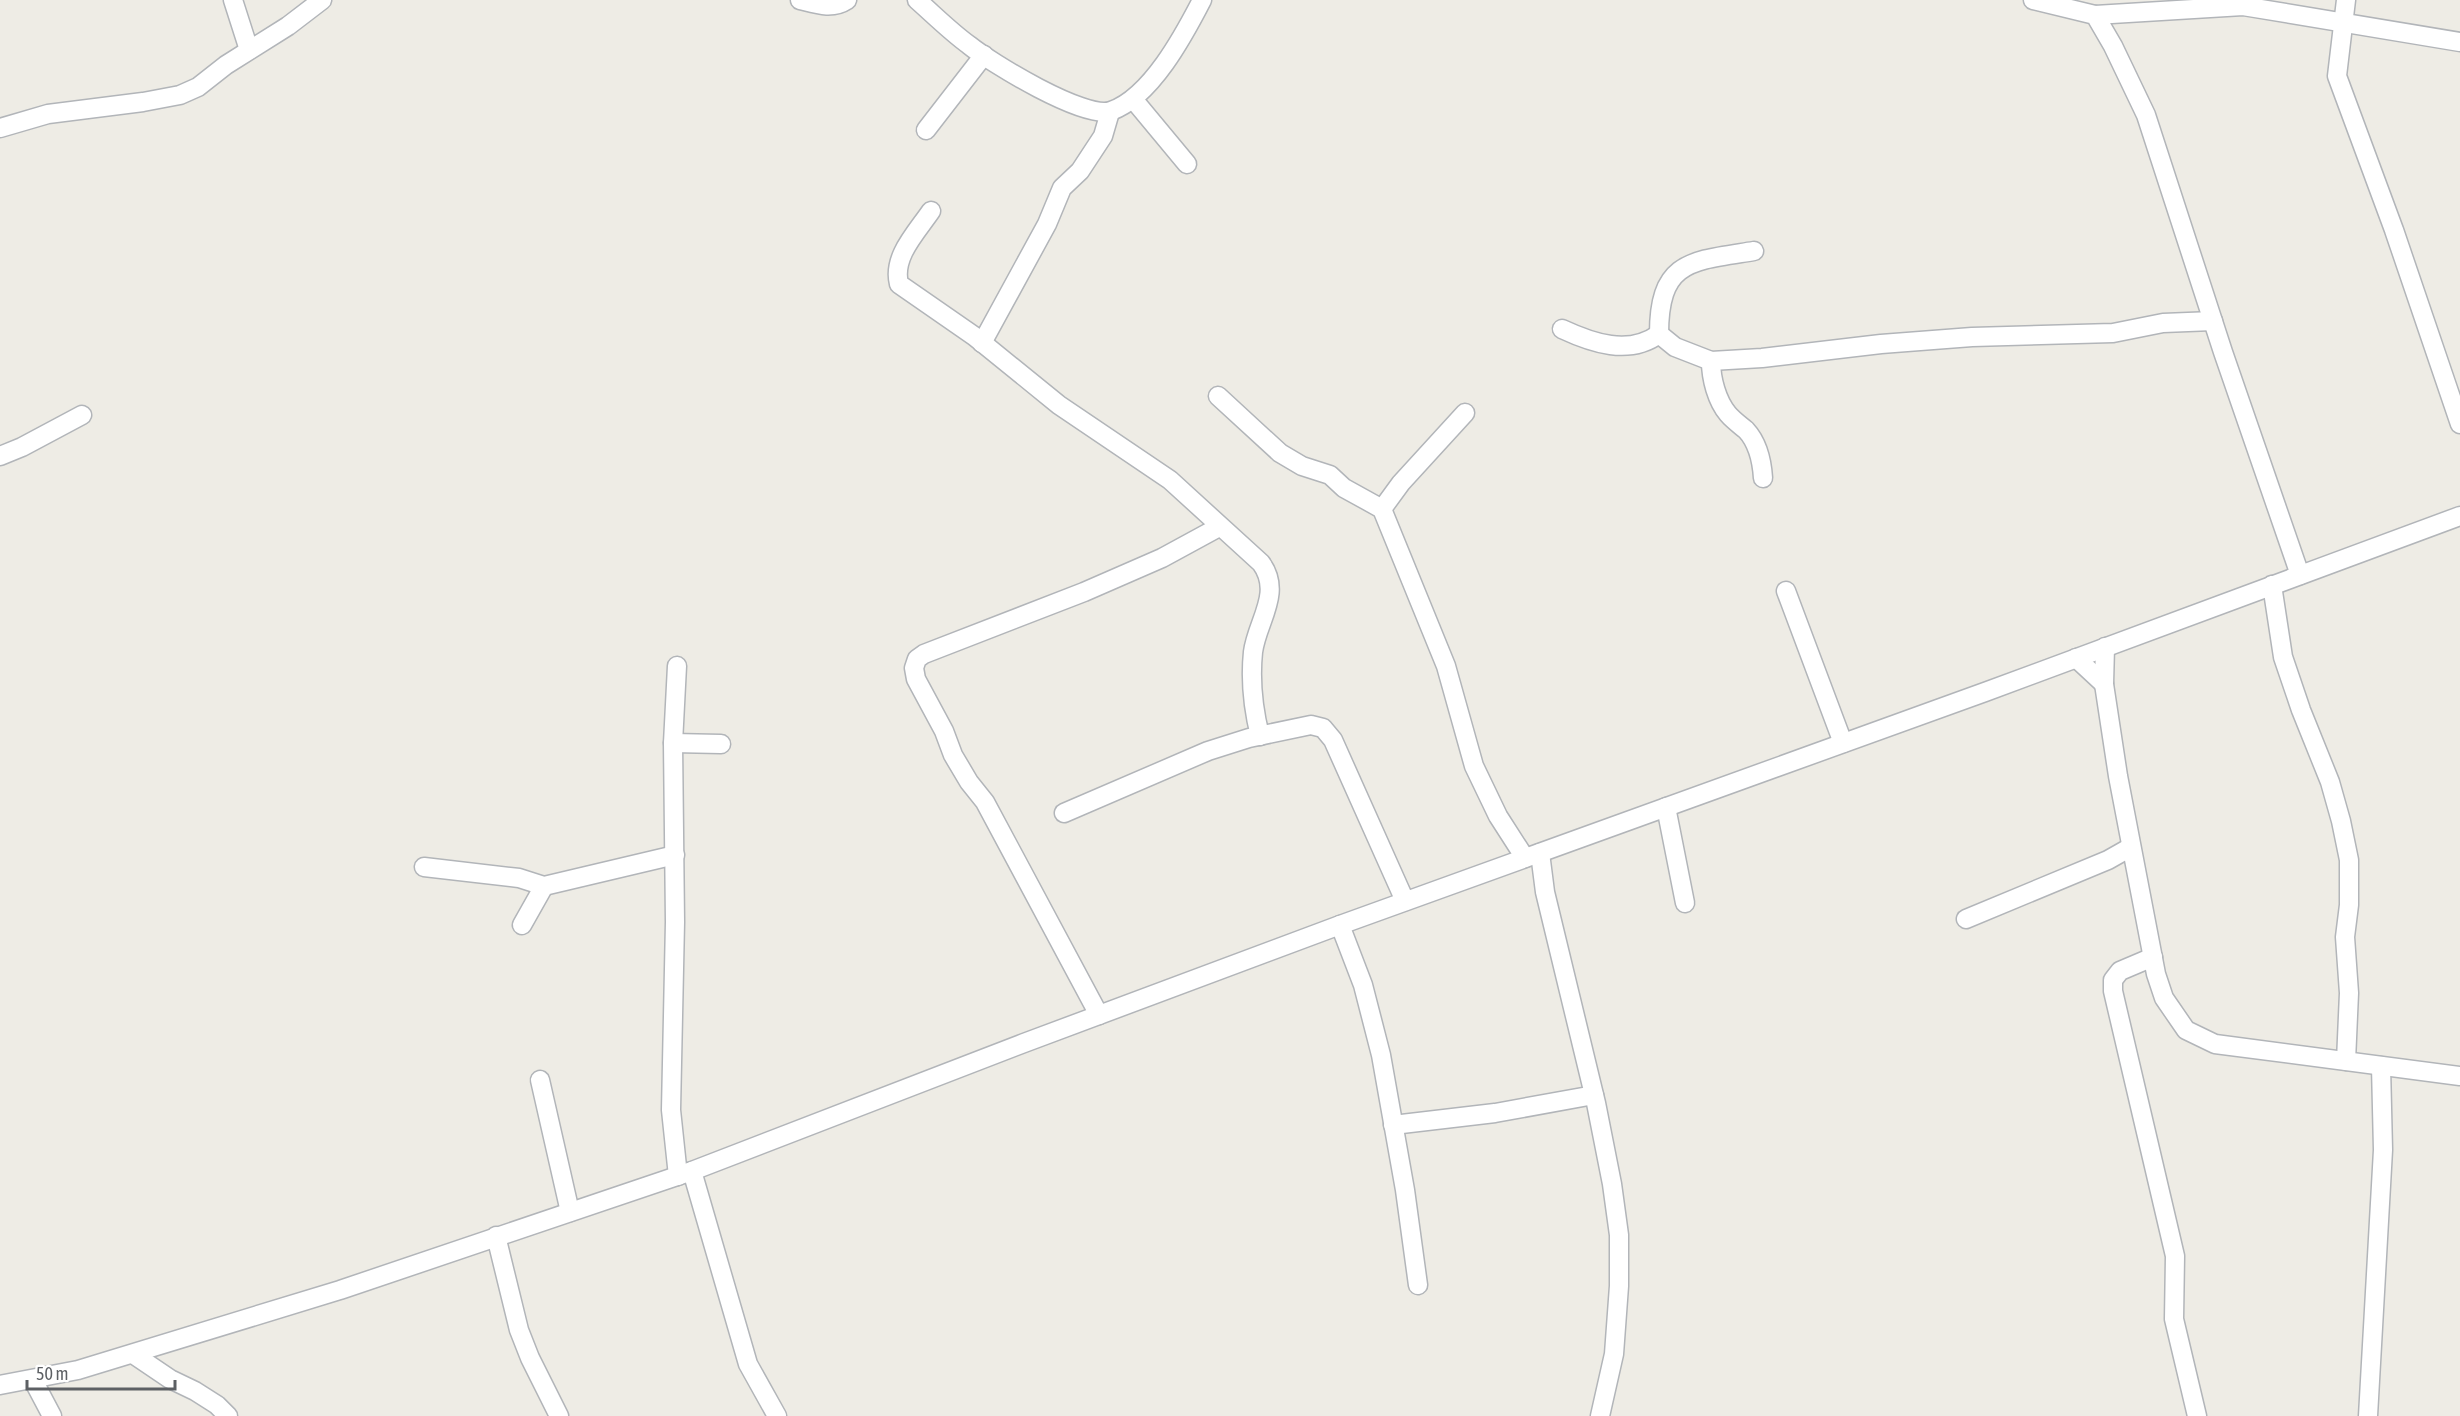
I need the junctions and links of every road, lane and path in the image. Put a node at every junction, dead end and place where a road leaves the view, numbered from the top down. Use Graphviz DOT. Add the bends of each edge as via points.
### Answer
graph roads {
  1 [pos="233,0"];
  2 [pos="322,0"];
  3 [pos="800,0"];
  4 [pos="846,0"];
  5 [pos="917,0"];
  6 [pos="1202,0"];
  7 [pos="2033,0"];
  8 [pos="2346,0"];
  9 [pos="2095,15"];
  10 [pos="2343,21"];
  11 [pos="2460,42"];
  12 [pos="249,50"];
  13 [pos="984,55"];
  14 [pos="1133,99"];
  15 [pos="1110,112"];
  16 [pos="0,128"];
  17 [pos="926,130"];
  18 [pos="1186,164"];
  19 [pos="931,211"];
  20 [pos="1754,251"];
  21 [pos="2213,321"];
  22 [pos="1562,329"];
  23 [pos="1659,334"];
  24 [pos="982,343"];
  25 [pos="1712,361"];
  26 [pos="1218,396"];
  27 [pos="1465,413"];
  28 [pos="82,414"];
  29 [pos="2460,424"];
  30 [pos="0,456"];
  31 [pos="1763,478"];
  32 [pos="1382,509"];
  33 [pos="2460,516"];
  34 [pos="1219,527"];
  35 [pos="2300,575"];
  36 [pos="2272,585"];
  37 [pos="1786,591"];
  38 [pos="2106,647"];
  39 [pos="2076,658"];
  40 [pos="677,666"];
  41 [pos="2104,684"];
  42 [pos="1260,736"];
  43 [pos="674,743"];
  44 [pos="1843,743"];
  45 [pos="721,744"];
  46 [pos="1666,807"];
  47 [pos="1064,813"];
  48 [pos="2131,847"];
  49 [pos="675,855"];
  50 [pos="1533,856"];
  51 [pos="424,867"];
  52 [pos="544,886"];
  53 [pos="1405,902"];
  54 [pos="1685,903"];
  55 [pos="1965,919"];
  56 [pos="522,925"];
  57 [pos="1340,925"];
  58 [pos="2153,957"];
  59 [pos="1100,1015"];
  60 [pos="2346,1061"];
  61 [pos="2381,1066"];
  62 [pos="2460,1076"];
  63 [pos="540,1080"];
  64 [pos="1594,1095"];
  65 [pos="1393,1125"];
  66 [pos="685,1174"];
  67 [pos="570,1212"];
  68 [pos="496,1236"];
  69 [pos="1418,1286"];
  70 [pos="133,1354"];
  71 [pos="33,1380"];
  72 [pos="0,1385"];
  73 [pos="51,1416"];
  74 [pos="228,1416"];
  75 [pos="559,1416"];
  76 [pos="777,1416"];
  77 [pos="1600,1416"];
  78 [pos="2197,1416"];
  79 [pos="2368,1416"];
  1 -- 12 [label="street"];
  2 -- 12 [label="street"];
  3 -- 4 [label="street" via="826,6"];
  5 -- 13 [label="street"];
  6 -- 14 [label="street" via="1169,57"];
  7 -- 9 [label="street"];
  8 -- 10 [label="street"];
  9 -- 10 [label="street" via="2243,6"];
  9 -- 21 [label="street" via="2146,115"];
  10 -- 11 [label="street"];
  10 -- 29 [label="street" via="2337,76"];
  12 -- 16 [label="street" via="198,87 180,95 48,114"];
  13 -- 15 [label="street" via="1048,93 1082,108"];
  13 -- 17 [label="street"];
  14 -- 15 [label="street"];
  14 -- 18 [label="street"];
  15 -- 24 [label="street" via="1103,136 1080,171 1062,188 1047,224"];
  19 -- 24 [label="street" via="902,254 895,271 899,284"];
  20 -- 23 [label="street" via="1700,260 1681,268 1666,286 1659,312"];
  21 -- 25 [label="street" via="2163,323 2113,333 1971,337"];
  21 -- 35 [label="street"];
  22 -- 23 [label="street" via="1606,346 1629,346"];
  23 -- 25 [label="street" via="1675,347"];
  24 -- 34 [label="street" via="1059,405 1170,480"];
  25 -- 31 [label="street" via="1717,392 1727,413 1755,446"];
  26 -- 32 [label="street" via="1280,453 1302,466 1330,475 1344,488"];
  27 -- 32 [label="street"];
  28 -- 30 [label="street"];
  32 -- 50 [label="street" via="1446,666 1474,766 1498,816"];
  33 -- 35 [label="street"];
  34 -- 42 [label="street" via="1268,573 1267,605 1253,650 1253,700"];
  34 -- 59 [label="street" via="1143,566 924,654 914,668 953,755 985,802"];
  35 -- 36 [label="street"];
  36 -- 38 [label="street"];
  36 -- 60 [label="street" via="2283,657 2330,782 2349,860"];
  37 -- 44 [label="street"];
  38 -- 39 [label="street"];
  38 -- 41 [label="street"];
  39 -- 41 [label="street"];
  39 -- 44 [label="street"];
  40 -- 43 [label="street"];
  41 -- 48 [label="street"];
  42 -- 47 [label="street" via="1208,750"];
  42 -- 53 [label="street" via="1311,725 1323,728 1333,740"];
  43 -- 45 [label="street"];
  43 -- 49 [label="street"];
  44 -- 46 [label="street"];
  46 -- 50 [label="street"];
  46 -- 54 [label="street"];
  48 -- 55 [label="street"];
  48 -- 58 [label="street"];
  49 -- 52 [label="street"];
  49 -- 66 [label="street" via="671,1110"];
  50 -- 53 [label="street"];
  50 -- 64 [label="street"];
  51 -- 52 [label="street" via="519,878"];
  52 -- 56 [label="street"];
  53 -- 57 [label="street"];
  57 -- 59 [label="street"];
  57 -- 65 [label="street" via="1363,984"];
  58 -- 60 [label="street" via="2164,998 2186,1030 2215,1044"];
  58 -- 78 [label="street" via="2120,971 2113,980 2113,991 2175,1256 2174,1319"];
  59 -- 66 [label="street"];
  60 -- 61 [label="street"];
  61 -- 62 [label="street"];
  61 -- 79 [label="street" via="2383,1150"];
  63 -- 67 [label="street"];
  64 -- 65 [label="street" via="1495,1113"];
  64 -- 77 [label="street" via="1619,1235 1614,1354"];
  65 -- 69 [label="street"];
  66 -- 67 [label="street"];
  66 -- 76 [label="street" via="748,1365"];
  67 -- 68 [label="street"];
  68 -- 70 [label="street" via="340,1290"];
  68 -- 75 [label="street" via="519,1330"];
  70 -- 71 [label="street"];
  70 -- 74 [label="street" via="202,1395"];
  71 -- 72 [label="street"];
  71 -- 73 [label="street"];
}
